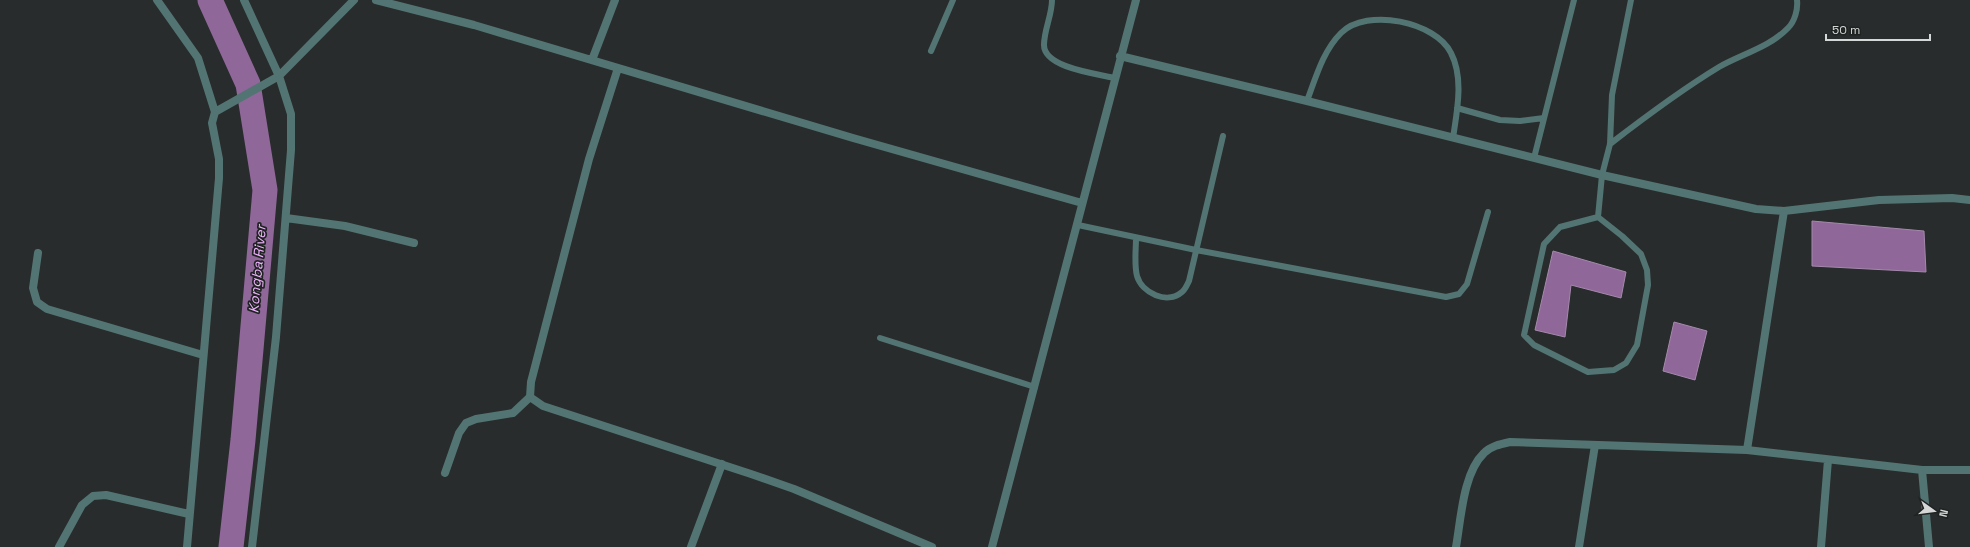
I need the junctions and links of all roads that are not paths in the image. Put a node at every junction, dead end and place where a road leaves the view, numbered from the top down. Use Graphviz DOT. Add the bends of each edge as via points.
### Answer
graph roads {
  1 [pos="157,0"];
  2 [pos="244,0"];
  3 [pos="354,0"];
  4 [pos="376,0"];
  5 [pos="615,0"];
  6 [pos="953,0"];
  7 [pos="1052,0"];
  8 [pos="1136,0"];
  9 [pos="1574,0"];
  10 [pos="1631,0"];
  11 [pos="1797,0"];
  12 [pos="931,52"];
  13 [pos="1120,56"];
  14 [pos="592,60"];
  15 [pos="618,68"];
  16 [pos="276,77"];
  17 [pos="1115,78"];
  18 [pos="1307,101"];
  19 [pos="1457,108"];
  20 [pos="215,112"];
  21 [pos="1544,118"];
  22 [pos="1223,136"];
  23 [pos="1453,138"];
  24 [pos="1610,144"];
  25 [pos="1534,158"];
  26 [pos="1602,175"];
  27 [pos="1970,200"];
  28 [pos="1082,203"];
  29 [pos="1784,210"];
  30 [pos="1488,212"];
  31 [pos="1598,217"];
  32 [pos="286,218"];
  33 [pos="1078,225"];
  34 [pos="1136,238"];
  35 [pos="414,243"];
  36 [pos="1196,250"];
  37 [pos="38,253"];
  38 [pos="880,338"];
  39 [pos="203,355"];
  40 [pos="1035,387"];
  41 [pos="530,397"];
  42 [pos="1595,445"];
  43 [pos="1747,450"];
  44 [pos="1828,460"];
  45 [pos="722,464"];
  46 [pos="1922,470"];
  47 [pos="1970,470"];
  48 [pos="444,473"];
  49 [pos="189,514"];
  50 [pos="59,547"];
  51 [pos="187,547"];
  52 [pos="252,547"];
  53 [pos="691,547"];
  54 [pos="932,547"];
  55 [pos="992,547"];
  56 [pos="1456,547"];
  57 [pos="1579,547"];
  58 [pos="1821,547"];
  59 [pos="1929,547"];
  1 -- 20 [label="street" via="198,58"];
  2 -- 16 [label="street"];
  3 -- 16 [label="street"];
  4 -- 14 [label="street" via="474,24"];
  5 -- 14 [label="street"];
  6 -- 12 [label="lane"];
  7 -- 17 [label="lane" via="1044,46 1049,57 1058,64"];
  8 -- 13 [label="street"];
  9 -- 21 [label="lane"];
  10 -- 24 [label="lane" via="1612,95"];
  11 -- 24 [label="lane" via="1790,27 1777,38 1696,82"];
  13 -- 17 [label="street"];
  13 -- 18 [label="street"];
  14 -- 15 [label="street"];
  15 -- 28 [label="street"];
  15 -- 41 [label="street" via="589,159 531,382"];
  16 -- 20 [label="street"];
  16 -- 32 [label="street" via="290,114 291,150"];
  17 -- 28 [label="street"];
  18 -- 19 [label="lane" via="1328,47 1354,24 1380,18 1412,24 1443,41 1451,53 1457,72"];
  18 -- 23 [label="street"];
  19 -- 21 [label="lane" via="1500,120"];
  19 -- 23 [label="lane"];
  20 -- 39 [label="street" via="212,123 219,159 219,178"];
  21 -- 25 [label="lane"];
  22 -- 36 [label="lane"];
  23 -- 25 [label="street"];
  24 -- 26 [label="lane"];
  25 -- 26 [label="street"];
  26 -- 29 [label="street" via="1756,209"];
  26 -- 31 [label="lane"];
  27 -- 29 [label="street" via="1879,200"];
  28 -- 33 [label="street"];
  29 -- 43 [label="street"];
  30 -- 36 [label="lane" via="1467,284 1459,294 1446,296"];
  31 -- 31 [label="lane" via="1641,254 1648,285 1637,345 1626,363 1614,370 1588,372 1534,345 1524,335 1544,244 1560,227"];
  32 -- 35 [label="street" via="345,226"];
  32 -- 52 [label="street" via="276,337"];
  33 -- 34 [label="lane"];
  33 -- 40 [label="street"];
  34 -- 36 [label="lane"];
  34 -- 36 [label="lane" via="1136,274 1142,288 1156,296 1171,297 1182,292 1189,282"];
  37 -- 39 [label="street" via="33,288 37,302 47,309"];
  38 -- 40 [label="lane"];
  39 -- 49 [label="street"];
  40 -- 55 [label="street"];
  41 -- 45 [label="street" via="542,406"];
  41 -- 48 [label="street" via="513,413 476,419 466,424 459,433"];
  42 -- 43 [label="street"];
  42 -- 56 [label="street" via="1510,442 1484,452 1472,468"];
  42 -- 57 [label="street"];
  43 -- 44 [label="street"];
  44 -- 46 [label="street"];
  44 -- 58 [label="street"];
  45 -- 53 [label="street"];
  45 -- 54 [label="street" via="794,489"];
  46 -- 47 [label="street"];
  46 -- 59 [label="street"];
  49 -- 50 [label="street" via="106,495 92,496 82,505"];
  49 -- 51 [label="street"];
}
